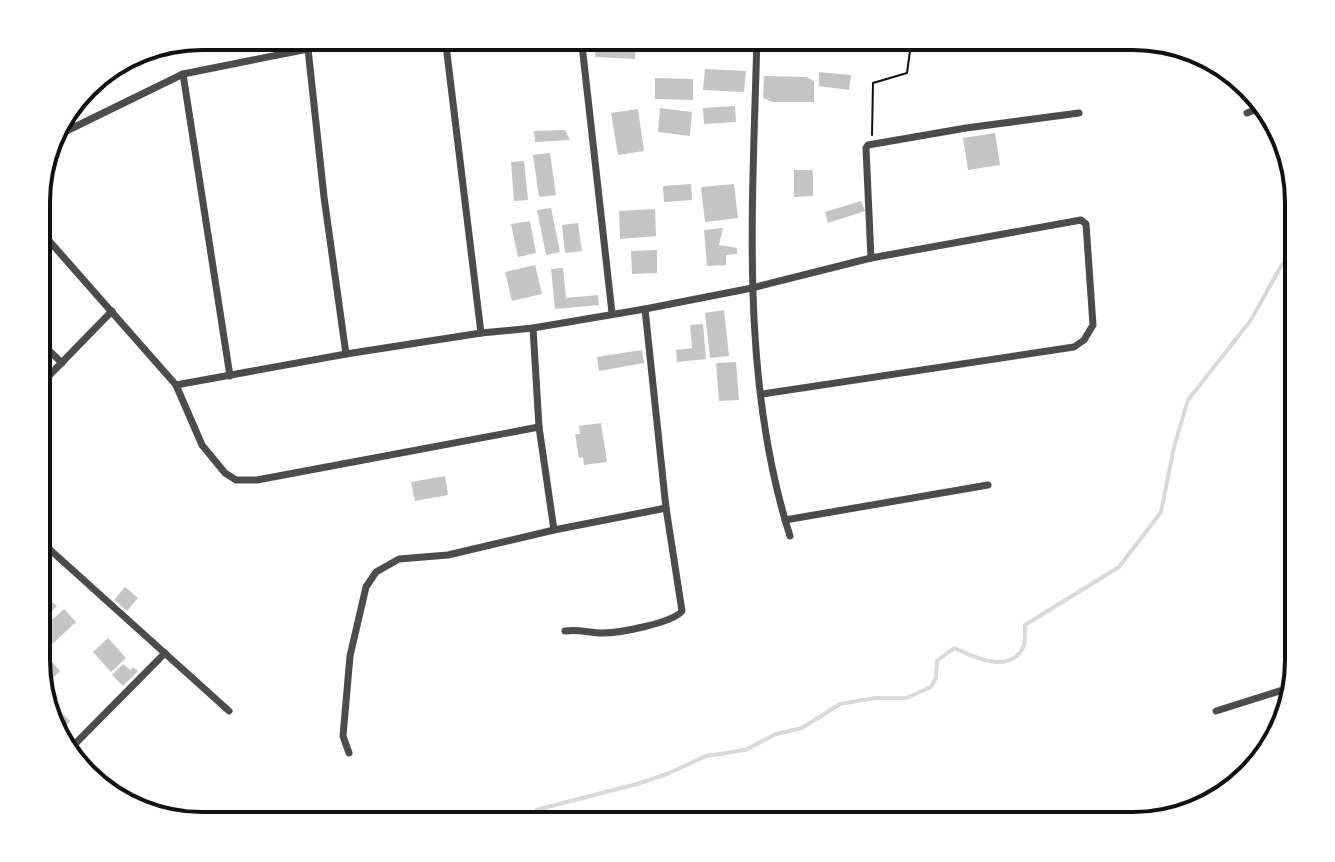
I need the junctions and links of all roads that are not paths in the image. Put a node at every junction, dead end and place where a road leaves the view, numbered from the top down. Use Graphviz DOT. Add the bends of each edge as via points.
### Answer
graph roads {
  1 [pos="303,50"];
  2 [pos="308,50"];
  3 [pos="447,50"];
  4 [pos="582,50"];
  5 [pos="757,50"];
  6 [pos="183,74"];
  7 [pos="1253,110"];
  8 [pos="1079,113"];
  9 [pos="1247,113"];
  10 [pos="68,130"];
  11 [pos="50,242"];
  12 [pos="871,258"];
  13 [pos="752,288"];
  14 [pos="645,309"];
  15 [pos="112,311"];
  16 [pos="612,313"];
  17 [pos="533,328"];
  18 [pos="481,333"];
  19 [pos="50,351"];
  20 [pos="346,354"];
  21 [pos="62,363"];
  22 [pos="50,375"];
  23 [pos="230,376"];
  24 [pos="176,385"];
  25 [pos="762,394"];
  26 [pos="539,427"];
  27 [pos="988,485"];
  28 [pos="666,508"];
  29 [pos="785,520"];
  30 [pos="554,530"];
  31 [pos="790,536"];
  32 [pos="50,550"];
  33 [pos="565,631"];
  34 [pos="165,653"];
  35 [pos="1282,690"];
  36 [pos="229,711"];
  37 [pos="1216,711"];
  38 [pos="76,743"];
  39 [pos="349,753"];
  1 -- 6 [label="street"];
  2 -- 20 [label="street"];
  3 -- 18 [label="street"];
  4 -- 16 [label="street"];
  5 -- 13 [label="street"];
  6 -- 10 [label="street"];
  6 -- 23 [label="street"];
  7 -- 9 [label="street"];
  8 -- 12 [label="street" via="871,144 866,148"];
  11 -- 15 [label="street"];
  12 -- 13 [label="street"];
  12 -- 25 [label="street" via="1081,220 1086,224 1093,325 1074,347"];
  13 -- 14 [label="street"];
  13 -- 25 [label="street"];
  14 -- 16 [label="street"];
  14 -- 28 [label="street"];
  15 -- 21 [label="street"];
  15 -- 24 [label="street"];
  16 -- 17 [label="street"];
  17 -- 18 [label="street"];
  17 -- 26 [label="street"];
  18 -- 20 [label="street"];
  19 -- 21 [label="street"];
  20 -- 23 [label="street"];
  21 -- 22 [label="street"];
  23 -- 24 [label="street"];
  24 -- 26 [label="street" via="202,445 236,480"];
  25 -- 29 [label="street"];
  26 -- 30 [label="street"];
  27 -- 29 [label="street"];
  28 -- 30 [label="street"];
  28 -- 33 [label="street" via="681,596 678,616 600,633"];
  29 -- 31 [label="street"];
  30 -- 39 [label="street" via="448,555 399,559 376,572 366,587 350,656 343,736"];
  32 -- 34 [label="street"];
  34 -- 36 [label="street"];
  34 -- 38 [label="street"];
  35 -- 37 [label="street"];
}
